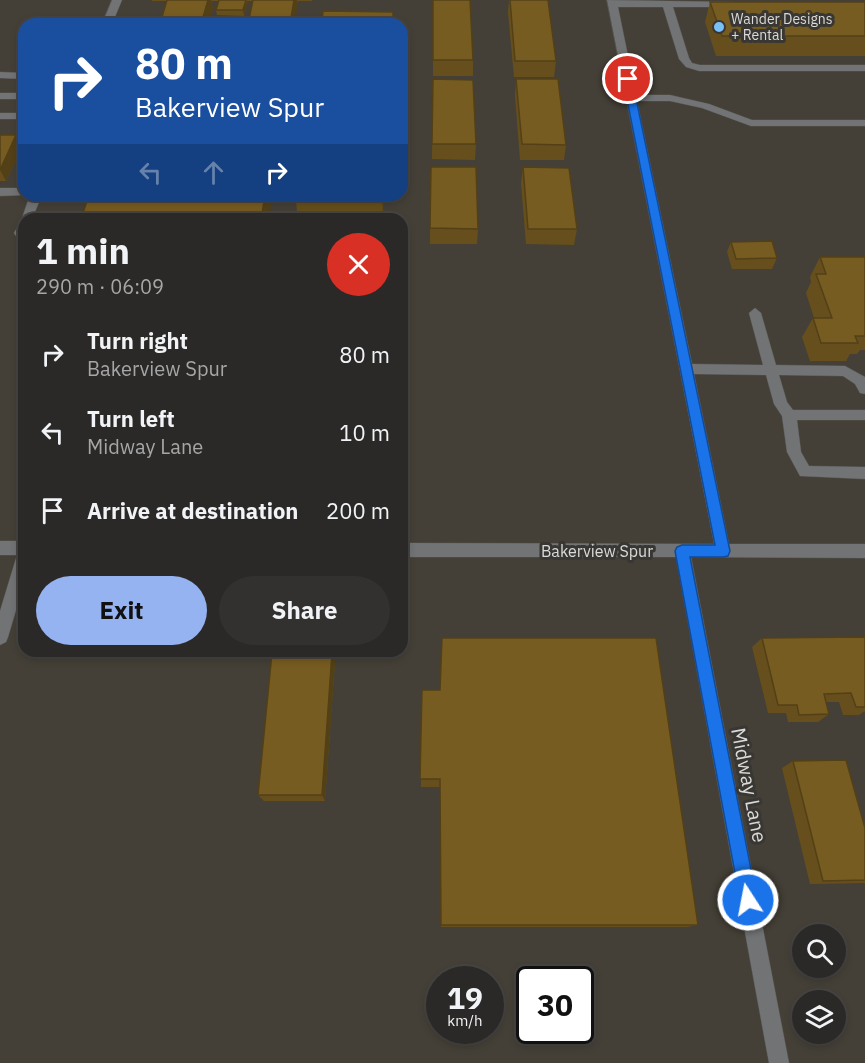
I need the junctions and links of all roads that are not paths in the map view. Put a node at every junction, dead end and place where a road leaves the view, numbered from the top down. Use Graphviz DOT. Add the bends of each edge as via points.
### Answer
graph roads {
  1 [pos="117,0"];
  2 [pos="612,2"];
  3 [pos="666,2"];
  4 [pos="738,4"];
  5 [pos="110,18"];
  6 [pos="865,68"];
  7 [pos="0,75"];
  8 [pos="18,76"];
  9 [pos="0,96"];
  10 [pos="18,96"];
  11 [pos="631,98"];
  12 [pos="0,116"];
  13 [pos="18,116"];
  14 [pos="865,123"];
  15 [pos="0,192"];
  16 [pos="18,192"];
  17 [pos="755,313"];
  18 [pos="686,369"];
  19 [pos="771,369"];
  20 [pos="865,389"];
  21 [pos="789,415"];
  22 [pos="865,415"];
  23 [pos="865,473"];
  24 [pos="0,548"];
  25 [pos="18,548"];
  26 [pos="408,550"];
  27 [pos="682,551"];
  28 [pos="723,551"];
  29 [pos="865,551"];
  30 [pos="18,577"];
  31 [pos="0,636"];
  32 [pos="779,1063"];
  1 -- 5 [label="street"];
  2 -- 3 [label="street"];
  2 -- 11 [label="street"];
  3 -- 4 [label="street"];
  3 -- 6 [label="street" via="684,59 699,68"];
  7 -- 8 [label="street"];
  9 -- 10 [label="street"];
  11 -- 14 [label="street" via="670,98 750,123"];
  11 -- 18 [label="street"];
  12 -- 13 [label="street"];
  15 -- 16 [label="street"];
  17 -- 19 [label="street"];
  18 -- 19 [label="street"];
  18 -- 28 [label="street"];
  19 -- 20 [label="street" via="845,371 860,380"];
  19 -- 21 [label="street" via="781,404"];
  21 -- 22 [label="street"];
  21 -- 23 [label="street" via="794,452 806,472"];
  24 -- 25 [label="street"];
  26 -- 27 [label="street, Bakerview Spur"];
  27 -- 28 [label="street, Bakerview Spur"];
  27 -- 32 [label="street, Midway Lane"];
  28 -- 29 [label="street, Bakerview Spur"];
  30 -- 31 [label="street"];
}
